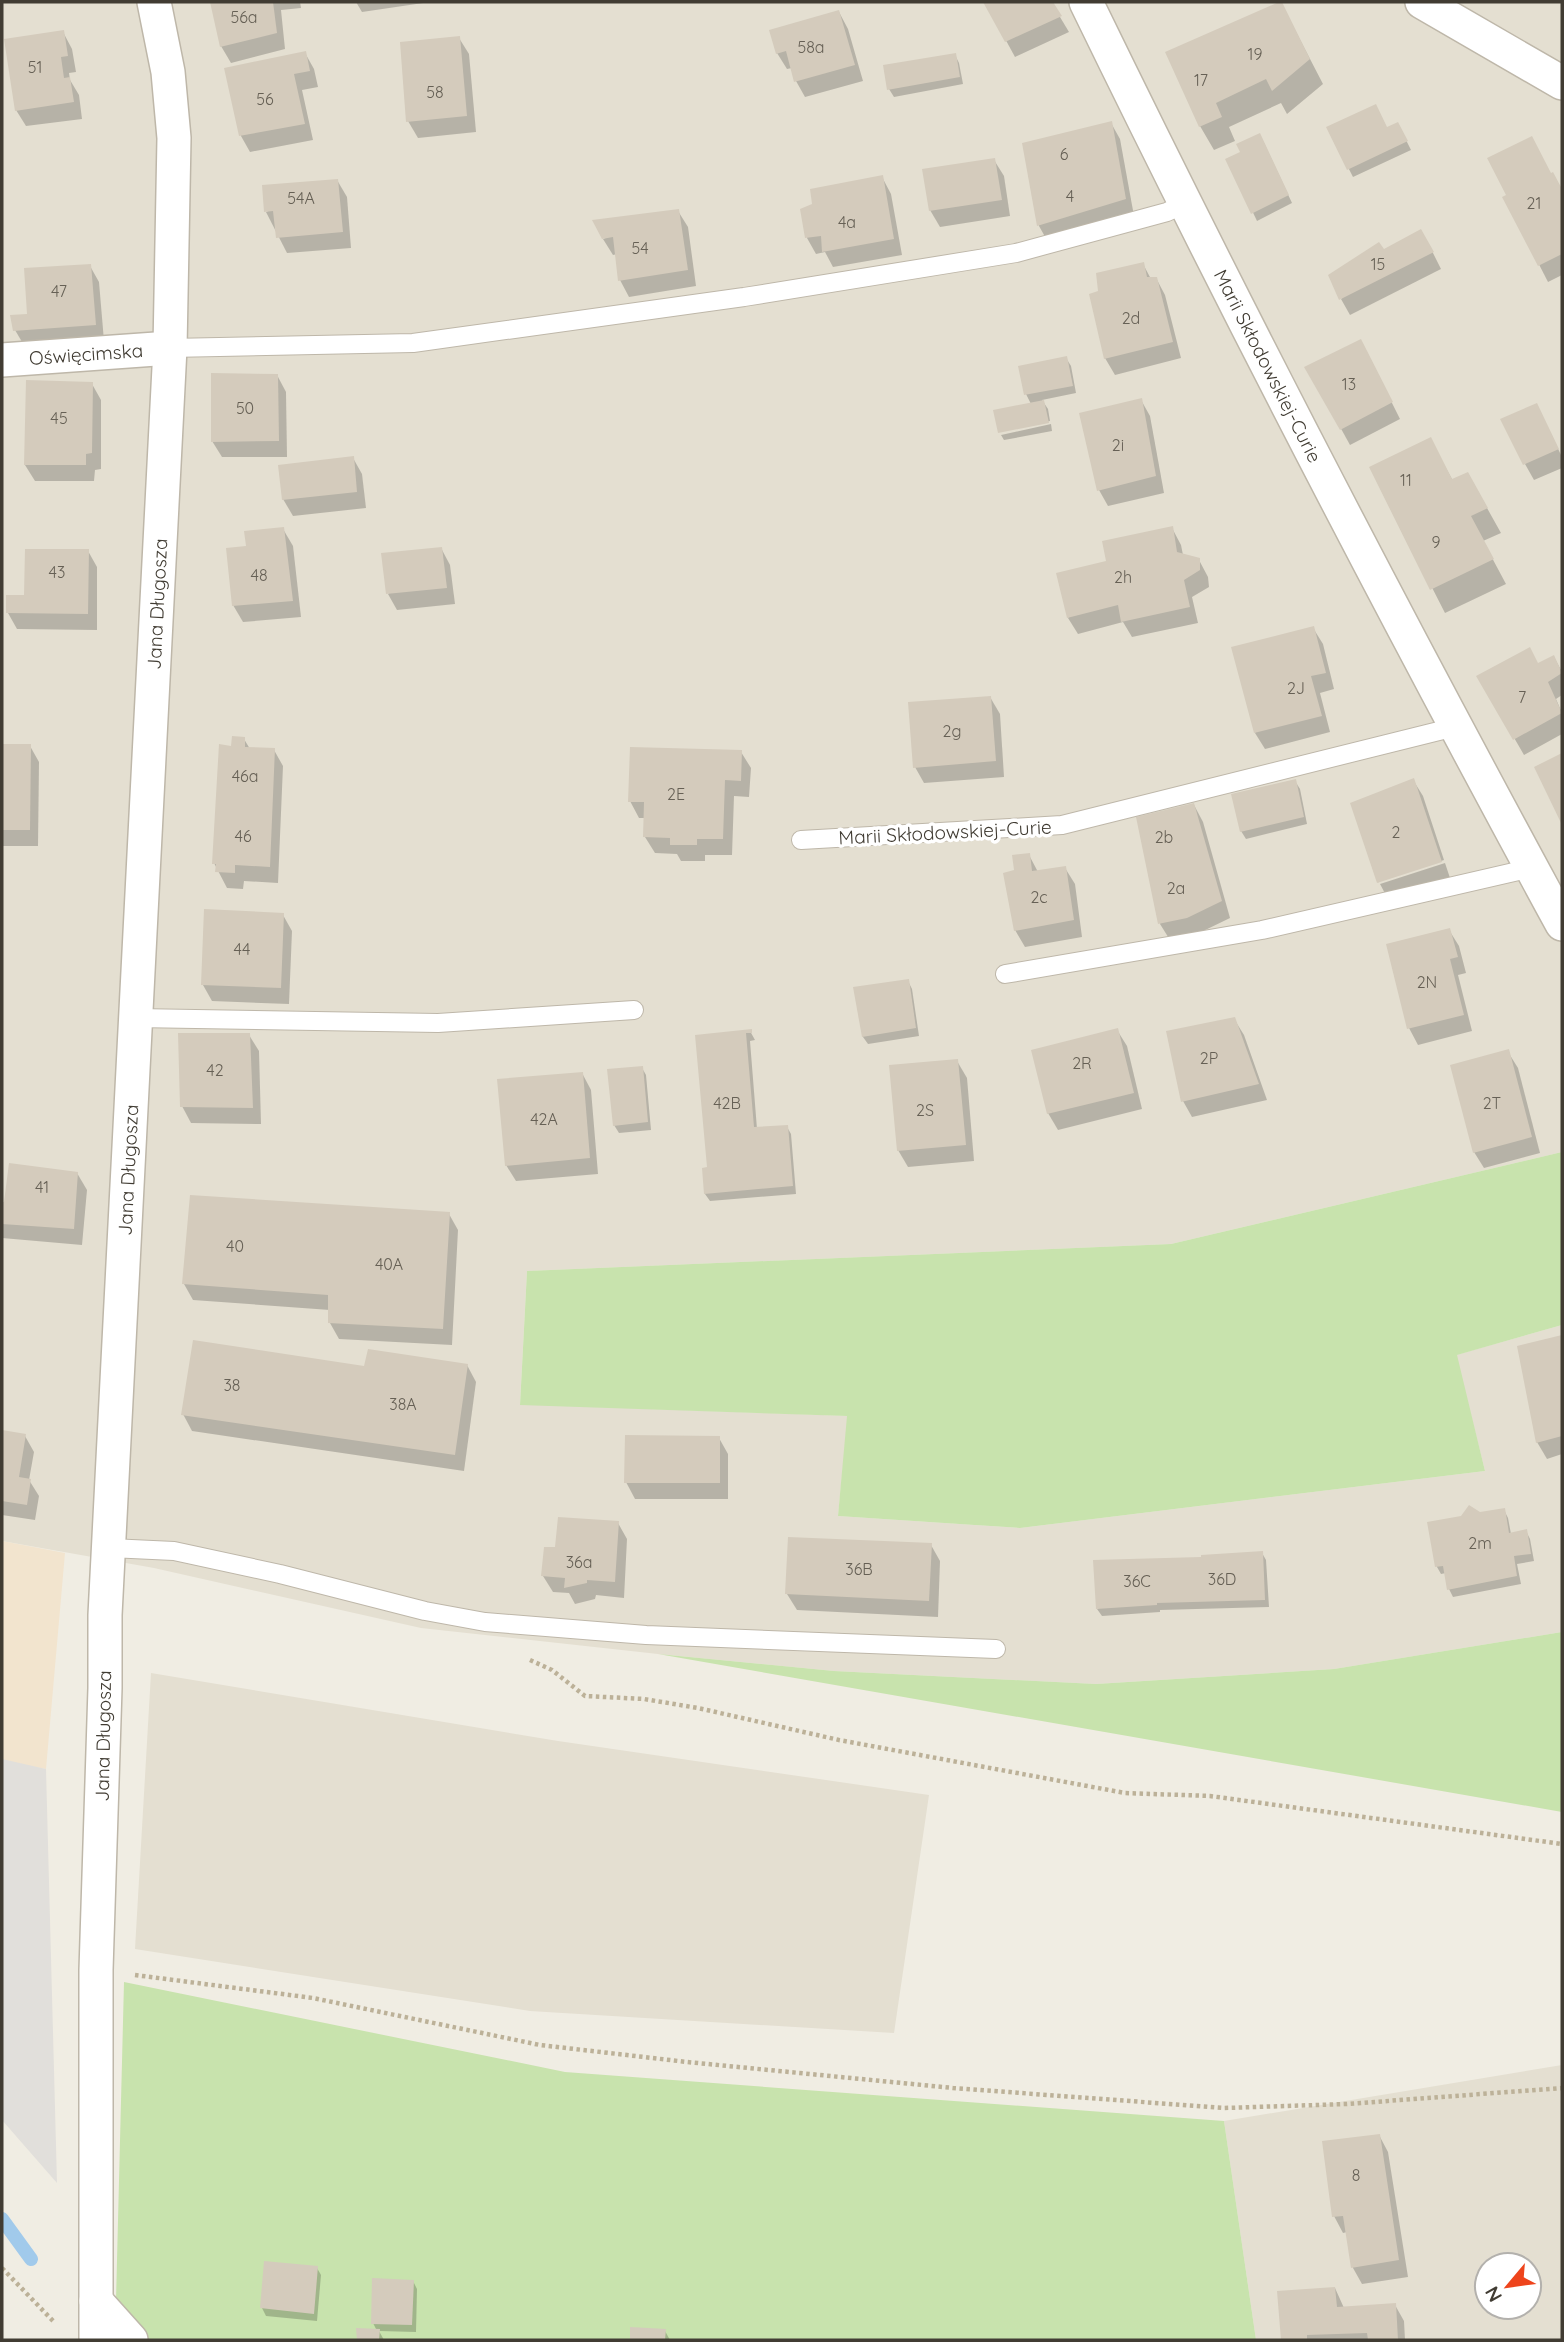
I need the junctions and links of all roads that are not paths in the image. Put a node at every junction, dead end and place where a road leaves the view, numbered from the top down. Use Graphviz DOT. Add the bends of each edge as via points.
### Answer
graph roads {
  1 [pos="154,2"];
  2 [pos="1086,2"];
  3 [pos="1422,2"];
  4 [pos="1562,83"];
  5 [pos="1184,204"];
  6 [pos="170,348"];
  7 [pos="2,360"];
  8 [pos="1455,727"];
  9 [pos="801,840"];
  10 [pos="1531,867"];
  11 [pos="1562,924"];
  12 [pos="1005,974"];
  13 [pos="634,1010"];
  14 [pos="135,1018"];
  15 [pos="110,1548"];
  16 [pos="996,1649"];
  17 [pos="96,2301"];
  18 [pos="96,2340"];
  19 [pos="131,2340"];
  1 -- 6 [label="street, Jana Długosza" via="168,72 174,138"];
  2 -- 5 [label="street, Marii Skłodowskiej-Curie"];
  3 -- 4 [label="street"];
  5 -- 6 [label="lane" via="1016,253 744,297 414,343"];
  5 -- 8 [label="street, Marii Skłodowskiej-Curie"];
  6 -- 7 [label="street, Oświęcimska"];
  6 -- 14 [label="street, Jana Długosza"];
  8 -- 9 [label="lane, Marii Skłodowskiej-Curie" via="1062,825"];
  8 -- 10 [label="street, Marii Skłodowskiej-Curie"];
  10 -- 11 [label="street, Marii Skłodowskiej-Curie"];
  10 -- 12 [label="lane" via="1262,930"];
  13 -- 14 [label="lane" via="438,1023"];
  14 -- 15 [label="street, Jana Długosza"];
  15 -- 16 [label="lane" via="174,1551 485,1622"];
  15 -- 17 [label="street, Jana Długosza" via="104,1615 96,1970"];
  17 -- 18 [label="street, Jana Długosza"];
  17 -- 19 [label="street"];
}
